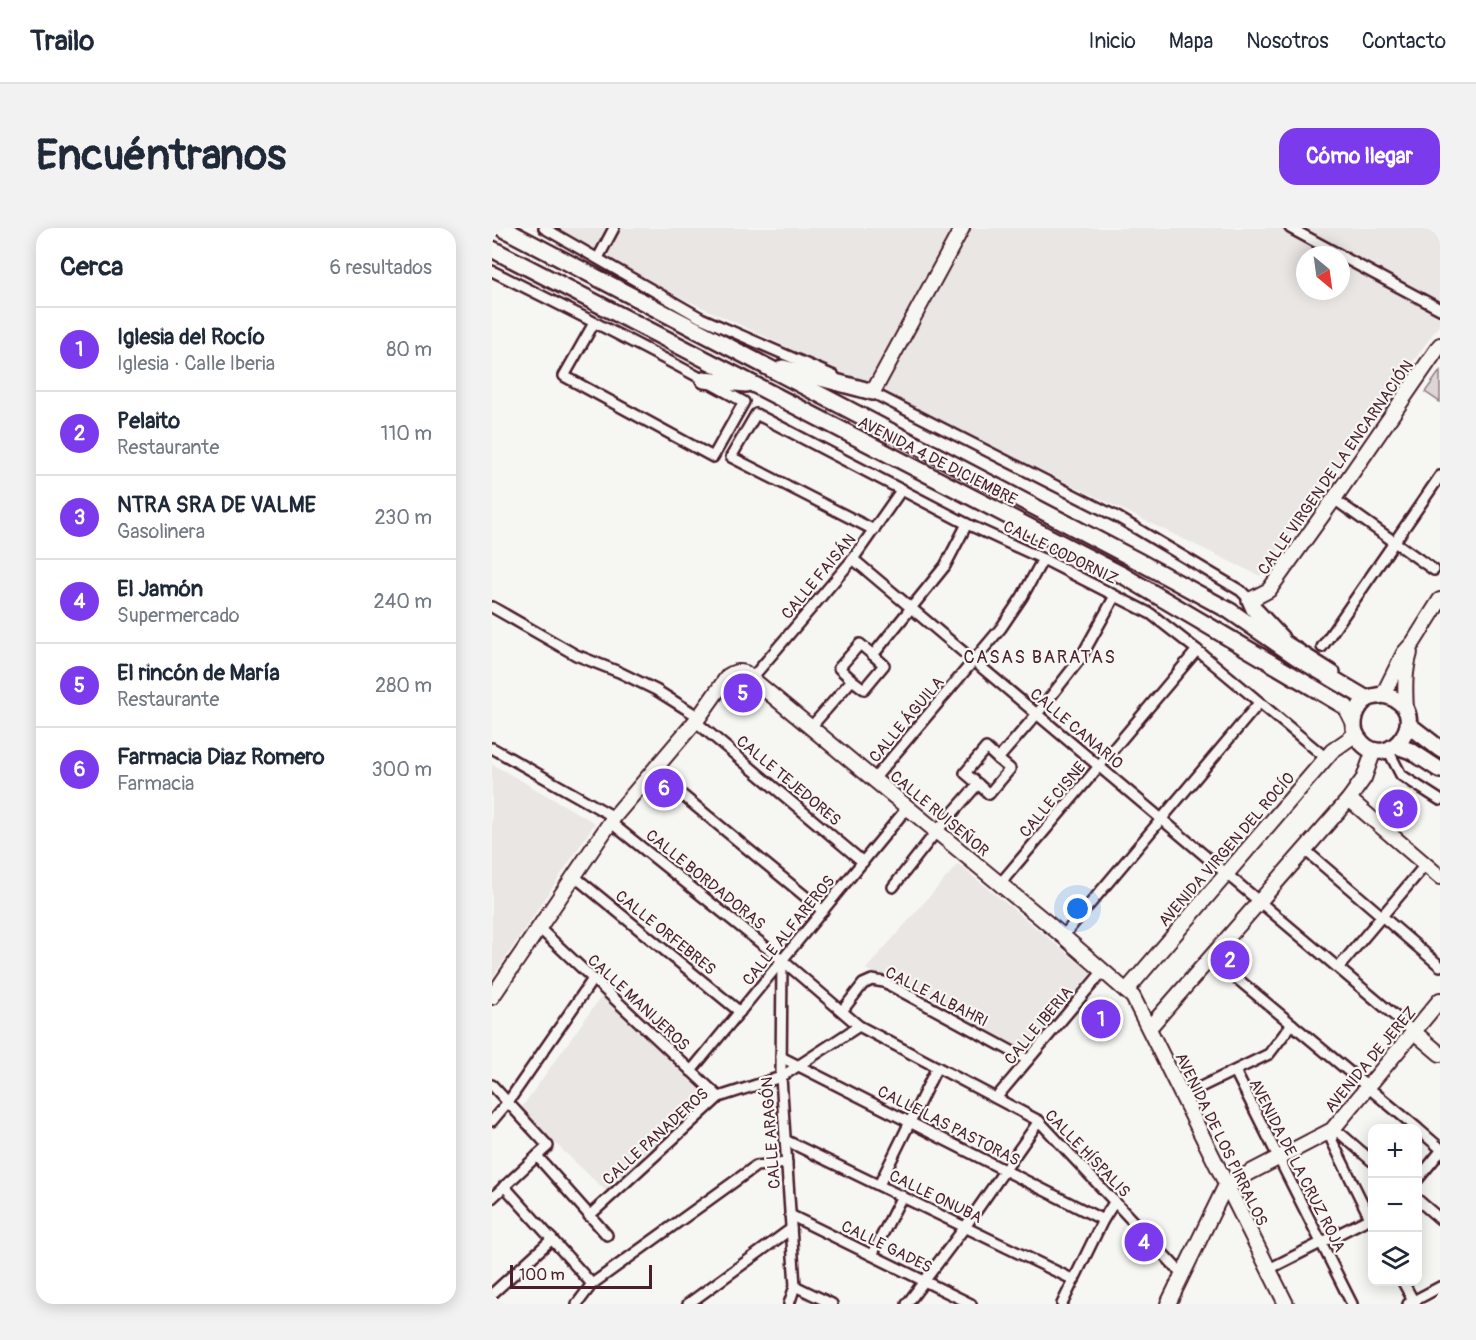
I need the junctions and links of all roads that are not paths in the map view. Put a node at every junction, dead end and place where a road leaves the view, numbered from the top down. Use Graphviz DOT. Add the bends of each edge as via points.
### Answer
graph roads {
  1 [pos="502,228"];
  2 [pos="544,228"];
  3 [pos="614,228"];
  4 [pos="962,228"];
  5 [pos="1290,228"];
  6 [pos="1323,246"];
  7 [pos="492,249"];
  8 [pos="598,258"];
  9 [pos="1350,260"];
  10 [pos="492,271"];
  11 [pos="1440,309"];
  12 [pos="594,323"];
  13 [pos="1440,345"];
  14 [pos="755,360"];
  15 [pos="704,380"];
  16 [pos="754,386"];
  17 [pos="873,392"];
  18 [pos="1440,476"];
  19 [pos="902,489"];
  20 [pos="1334,499"];
  21 [pos="967,524"];
  22 [pos="874,530"];
  23 [pos="1395,543"];
  24 [pos="853,558"];
  25 [pos="1043,559"];
  26 [pos="1434,570"];
  27 [pos="1115,596"];
  28 [pos="1250,600"];
  29 [pos="1440,600"];
  30 [pos="492,607"];
  31 [pos="912,608"];
  32 [pos="1280,637"];
  33 [pos="1413,643"];
  34 [pos="1322,647"];
  35 [pos="1197,650"];
  36 [pos="873,655"];
  37 [pos="1301,660"];
  38 [pos="975,661"];
  39 [pos="1335,672"];
  40 [pos="752,678"];
  41 [pos="852,680"];
  42 [pos="1383,695"];
  43 [pos="1367,699"];
  44 [pos="1259,703"];
  45 [pos="1037,714"];
  46 [pos="1408,718"];
  47 [pos="697,719"];
  48 [pos="811,727"];
  49 [pos="1355,728"];
  50 [pos="492,748"];
  51 [pos="1386,748"];
  52 [pos="1440,748"];
  53 [pos="1326,758"];
  54 [pos="998,759"];
  55 [pos="1099,766"];
  56 [pos="1440,770"];
  57 [pos="653,771"];
  58 [pos="874,779"];
  59 [pos="978,784"];
  60 [pos="1349,799"];
  61 [pos="1440,800"];
  62 [pos="907,808"];
  63 [pos="612,819"];
  64 [pos="1162,820"];
  65 [pos="936,832"];
  66 [pos="1305,850"];
  67 [pos="863,862"];
  68 [pos="1426,864"];
  69 [pos="1226,874"];
  70 [pos="574,876"];
  71 [pos="1440,877"];
  72 [pos="999,885"];
  73 [pos="893,887"];
  74 [pos="1260,901"];
  75 [pos="823,911"];
  76 [pos="1382,916"];
  77 [pos="539,928"];
  78 [pos="1062,936"];
  79 [pos="1211,957"];
  80 [pos="782,960"];
  81 [pos="1440,966"];
  82 [pos="1339,967"];
  83 [pos="1103,971"];
  84 [pos="593,979"];
  85 [pos="1126,991"];
  86 [pos="492,997"];
  87 [pos="1440,1000"];
  88 [pos="842,1011"];
  89 [pos="740,1012"];
  90 [pos="1292,1024"];
  91 [pos="859,1026"];
  92 [pos="1149,1028"];
  93 [pos="1414,1032"];
  94 [pos="1440,1054"];
  95 [pos="781,1057"];
  96 [pos="1028,1060"];
  97 [pos="798,1065"];
  98 [pos="937,1067"];
  99 [pos="691,1071"];
  100 [pos="1234,1071"];
  101 [pos="781,1077"];
  102 [pos="492,1085"];
  103 [pos="1368,1087"];
  104 [pos="1182,1096"];
  105 [pos="719,1097"];
  106 [pos="996,1098"];
  107 [pos="508,1102"];
  108 [pos="492,1121"];
  109 [pos="1039,1121"];
  110 [pos="910,1122"];
  111 [pos="1411,1124"];
  112 [pos="1332,1130"];
  113 [pos="1422,1134"];
  114 [pos="785,1140"];
  115 [pos="1440,1150"];
  116 [pos="537,1156"];
  117 [pos="1278,1158"];
  118 [pos="1368,1158"];
  119 [pos="787,1163"];
  120 [pos="1005,1170"];
  121 [pos="1419,1178"];
  122 [pos="879,1185"];
  123 [pos="1226,1185"];
  124 [pos="504,1186"];
  125 [pos="902,1196"];
  126 [pos="492,1198"];
  127 [pos="1115,1201"];
  128 [pos="1422,1203"];
  129 [pos="1368,1211"];
  130 [pos="790,1215"];
  131 [pos="589,1216"];
  132 [pos="1440,1218"];
  133 [pos="1103,1220"];
  134 [pos="1368,1221"];
  135 [pos="965,1227"];
  136 [pos="791,1228"];
  137 [pos="607,1235"];
  138 [pos="552,1239"];
  139 [pos="1321,1243"];
  140 [pos="872,1255"];
  141 [pos="1269,1269"];
  142 [pos="1183,1275"];
  143 [pos="1074,1280"];
  144 [pos="924,1281"];
  145 [pos="592,1284"];
  146 [pos="795,1286"];
  147 [pos="1405,1286"];
  148 [pos="1440,1287"];
  149 [pos="492,1294"];
  150 [pos="1412,1303"];
  151 [pos="576,1304"];
  152 [pos="688,1304"];
  153 [pos="789,1304"];
  154 [pos="831,1304"];
  155 [pos="907,1304"];
  156 [pos="971,1304"];
  157 [pos="1062,1304"];
  158 [pos="1168,1304"];
  159 [pos="1286,1304"];
  160 [pos="1352,1304"];
  1 -- 14 [label="main road, AVENIDA 4 DE DICIEMBRE"];
  2 -- 8 [label="street"];
  3 -- 8 [label="street"];
  4 -- 17 [label="street"];
  5 -- 6 [label="street"];
  7 -- 16 [label="main road, AVENIDA 4 DE DICIEMBRE"];
  8 -- 17 [label="street" via="701,318"];
  9 -- 11 [label="street"];
  10 -- 12 [label="street"];
  12 -- 15 [label="street"];
  12 -- 15 [label="street" via="564,376 713,457 744,402"];
  13 -- 20 [label="street, CALLE VIRGEN DE LA ENCARNACIÓN"];
  14 -- 17 [label="main road"];
  14 -- 37 [label="main road, AVENIDA 4 DE DICIEMBRE" via="1230,611"];
  15 -- 16 [label="main road"];
  16 -- 49 [label="main road, AVENIDA 4 DE DICIEMBRE" via="1124,576 1346,707"];
  17 -- 28 [label="street" via="1119,518"];
  18 -- 23 [label="street"];
  19 -- 21 [label="street, CALLE CODORNIZ"];
  19 -- 22 [label="street, CALLE FAISÁN"];
  19 -- 22 [label="street, CALLE CODORNIZ" via="756,414 731,457"];
  20 -- 23 [label="street"];
  20 -- 28 [label="street, CALLE VIRGEN DE LA ENCARNACIÓN" via="1269,590"];
  21 -- 25 [label="street, CALLE CODORNIZ"];
  21 -- 31 [label="street" via="945,566"];
  22 -- 24 [label="street, CALLE FAISÁN"];
  23 -- 26 [label="street"];
  23 -- 34 [label="street"];
  24 -- 31 [label="street, CALLE CANARIO"];
  24 -- 40 [label="street, CALLE FAISÁN"];
  25 -- 27 [label="street, CALLE CODORNIZ"];
  25 -- 38 [label="street, CALLE ÁGUILA" via="1022,597"];
  27 -- 35 [label="street, CALLE CODORNIZ" via="1151,614"];
  27 -- 45 [label="street" via="1080,659"];
  28 -- 32 [label="main road"];
  29 -- 33 [label="street"];
  30 -- 47 [label="street, CALLE TEJEDORES" via="576,655 656,690"];
  31 -- 36 [label="street"];
  31 -- 38 [label="street, CALLE CANARIO"];
  32 -- 37 [label="main road"];
  32 -- 39 [label="street"];
  33 -- 42 [label="street"];
  33 -- 46 [label="street" via="1404,688"];
  35 -- 44 [label="street, CALLE CODORNIZ"];
  35 -- 55 [label="street, CALLE CISNE"];
  36 -- 41 [label="street" via="884,665 864,689"];
  36 -- 41 [label="street" via="860,644 839,668"];
  37 -- 43 [label="main road, AVENIDA 4 DE DICIEMBRE"];
  38 -- 45 [label="street, CALLE CANARIO"];
  38 -- 58 [label="street, CALLE ÁGUILA"];
  40 -- 47 [label="street" via="739,671 728,676"];
  40 -- 48 [label="street, CALLE RUISEÑOR"];
  41 -- 48 [label="street"];
  42 -- 43 [label="main road"];
  42 -- 46 [label="main road" via="1397,700"];
  43 -- 49 [label="main road" via="1356,713"];
  44 -- 53 [label="street, CALLE CODORNIZ"];
  44 -- 64 [label="street"];
  45 -- 54 [label="street"];
  45 -- 55 [label="street, CALLE CANARIO"];
  46 -- 51 [label="main road" via="1406,735"];
  46 -- 52 [label="main road"];
  47 -- 57 [label="street"];
  47 -- 67 [label="street, CALLE TEJEDORES"];
  48 -- 58 [label="street, CALLE RUISEÑOR"];
  49 -- 51 [label="main road" via="1366,746"];
  49 -- 53 [label="street, AVENIDA VIRGEN DEL ROCÍO"];
  50 -- 63 [label="street, CALLE BORDADORAS"];
  51 -- 56 [label="main road" via="1411,751"];
  51 -- 60 [label="street"];
  51 -- 61 [label="street" via="1401,775"];
  53 -- 69 [label="street, AVENIDA VIRGEN DEL ROCÍO"];
  54 -- 59 [label="street" via="1010,770 989,794"];
  54 -- 59 [label="street" via="986,748 965,773"];
  55 -- 64 [label="street, CALLE CANARIO"];
  55 -- 72 [label="street, CALLE CISNE"];
  57 -- 63 [label="street"];
  57 -- 75 [label="street"];
  58 -- 62 [label="street, CALLE RUISEÑOR"];
  59 -- 65 [label="street"];
  60 -- 66 [label="street"];
  60 -- 68 [label="street"];
  62 -- 65 [label="street, CALLE RUISEÑOR"];
  62 -- 67 [label="street, CALLE ALFAREROS"];
  63 -- 70 [label="street"];
  63 -- 80 [label="street, CALLE BORDADORAS"];
  64 -- 69 [label="street, CALLE CANARIO"];
  64 -- 78 [label="street"];
  65 -- 72 [label="street, CALLE RUISEÑOR"];
  65 -- 73 [label="street"];
  66 -- 74 [label="street"];
  66 -- 76 [label="street"];
  67 -- 75 [label="street, CALLE ALFAREROS"];
  68 -- 71 [label="street"];
  68 -- 76 [label="street"];
  69 -- 74 [label="street, CALLE CANARIO"];
  69 -- 85 [label="street, AVENIDA VIRGEN DEL ROCÍO"];
  70 -- 77 [label="street"];
  70 -- 89 [label="street, CALLE ORFEBRES"];
  72 -- 78 [label="street, CALLE RUISEÑOR"];
  74 -- 79 [label="street"];
  74 -- 82 [label="street, CALLE CANARIO"];
  75 -- 80 [label="street, CALLE ALFAREROS"];
  76 -- 81 [label="street"];
  76 -- 82 [label="street"];
  77 -- 84 [label="street, CALLE MANIJEROS"];
  77 -- 86 [label="street"];
  78 -- 83 [label="street, CALLE RUISEÑOR"];
  79 -- 90 [label="street"];
  79 -- 92 [label="street"];
  80 -- 88 [label="street, CALLE BORDADORAS"];
  80 -- 89 [label="street, CALLE ALFAREROS"];
  80 -- 95 [label="street, CALLE ARAGÓN"];
  82 -- 93 [label="street, CALLE CANARIO"];
  83 -- 85 [label="street, CALLE RUISEÑOR"];
  83 -- 96 [label="street, CALLE IBERIA"];
  84 -- 99 [label="street, CALLE MANIJEROS"];
  84 -- 107 [label="street"];
  85 -- 92 [label="street, AVENIDA DE LOS PIRRALOS"];
  87 -- 93 [label="street, AVENIDA DE JEREZ"];
  88 -- 91 [label="street, CALLE HÍSPALIS"];
  88 -- 96 [label="street, CALLE ALBAHRI" via="863,984 872,980 884,982"];
  89 -- 99 [label="street, CALLE ALFAREROS"];
  90 -- 100 [label="street" via="1269,1054"];
  90 -- 103 [label="street"];
  91 -- 97 [label="street, CALLE PANADEROS"];
  91 -- 98 [label="street, CALLE HÍSPALIS"];
  92 -- 104 [label="street, AVENIDA DE LOS PIRRALOS"];
  93 -- 94 [label="street"];
  93 -- 103 [label="street, AVENIDA DE JEREZ"];
  95 -- 97 [label="street, CALLE LAS PASTORAS"];
  95 -- 101 [label="street, CALLE ARAGÓN"];
  96 -- 106 [label="street, CALLE IBERIA"];
  97 -- 101 [label="street, CALLE PANADEROS"];
  97 -- 110 [label="street, CALLE LAS PASTORAS"];
  98 -- 106 [label="street, CALLE HÍSPALIS"];
  98 -- 110 [label="street"];
  99 -- 105 [label="street, CALLE MANIJEROS"];
  100 -- 104 [label="street"];
  100 -- 117 [label="street, AVENIDA DE LA CRUZ ROJA"];
  101 -- 105 [label="street, CALLE PANADEROS"];
  101 -- 114 [label="street, CALLE ARAGÓN"];
  102 -- 107 [label="street"];
  103 -- 111 [label="street"];
  103 -- 112 [label="street, AVENIDA DE JEREZ"];
  104 -- 123 [label="street, AVENIDA DE LOS PIRRALOS"];
  105 -- 131 [label="street, CALLE PANADEROS"];
  106 -- 109 [label="street, CALLE HÍSPALIS"];
  107 -- 108 [label="street"];
  107 -- 116 [label="street" via="548,1146"];
  109 -- 120 [label="street"];
  109 -- 127 [label="street, CALLE HÍSPALIS"];
  110 -- 120 [label="street, CALLE LAS PASTORAS"];
  110 -- 122 [label="street"];
  112 -- 117 [label="street, AVENIDA DE JEREZ"];
  112 -- 118 [label="street"];
  112 -- 129 [label="street" via="1332,1141"];
  113 -- 115 [label="street"];
  114 -- 119 [label="street, CALLE ARAGÓN"];
  114 -- 122 [label="street, CALLE ONUBA"];
  115 -- 121 [label="street"];
  116 -- 124 [label="street"];
  116 -- 131 [label="street"];
  117 -- 123 [label="street, AVENIDA DE JEREZ"];
  117 -- 139 [label="street, AVENIDA DE LA CRUZ ROJA"];
  119 -- 130 [label="street, CALLE ARAGÓN"];
  119 -- 145 [label="street" via="756,1166"];
  120 -- 133 [label="street, CALLE LAS PASTORAS"];
  120 -- 135 [label="street"];
  122 -- 125 [label="street, CALLE ONUBA"];
  123 -- 141 [label="street, AVENIDA DE LOS PIRRALOS"];
  123 -- 142 [label="street"];
  124 -- 126 [label="street"];
  124 -- 138 [label="street"];
  125 -- 135 [label="street, CALLE ONUBA"];
  125 -- 140 [label="street"];
  127 -- 133 [label="street"];
  127 -- 142 [label="street, CALLE HÍSPALIS"];
  128 -- 132 [label="street"];
  130 -- 136 [label="street, CALLE ARAGÓN"];
  130 -- 140 [label="street, CALLE GADES"];
  131 -- 137 [label="street"];
  133 -- 143 [label="street"];
  134 -- 139 [label="street"];
  135 -- 143 [label="street, CALLE ONUBA"];
  135 -- 144 [label="street"];
  136 -- 146 [label="street, CALLE ARAGÓN"];
  136 -- 152 [label="street"];
  138 -- 145 [label="street"];
  138 -- 149 [label="street"];
  139 -- 141 [label="street"];
  139 -- 160 [label="street, AVENIDA DE LA CRUZ ROJA"];
  140 -- 144 [label="street, CALLE GADES"];
  141 -- 159 [label="street, AVENIDA DE LOS PIRRALOS"];
  142 -- 158 [label="street"];
  143 -- 157 [label="street"];
  144 -- 155 [label="street"];
  144 -- 156 [label="street, CALLE GADES"];
  145 -- 151 [label="street"];
  146 -- 153 [label="street, CALLE ARAGÓN"];
  146 -- 154 [label="street"];
  147 -- 150 [label="street"];
  148 -- 150 [label="street"];
}
